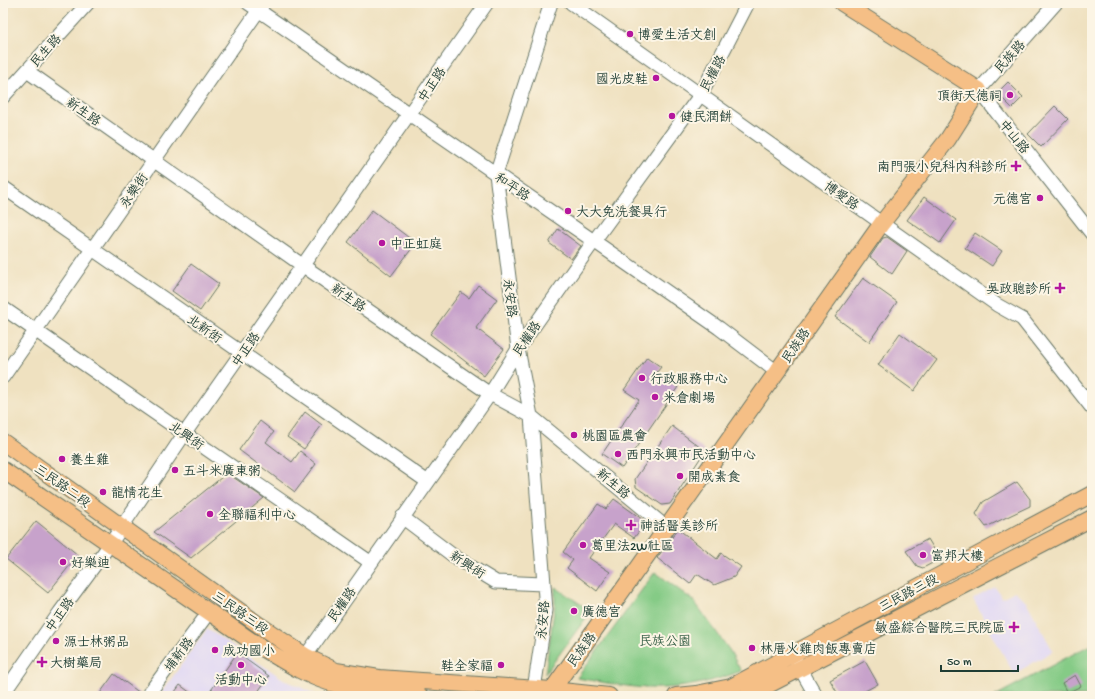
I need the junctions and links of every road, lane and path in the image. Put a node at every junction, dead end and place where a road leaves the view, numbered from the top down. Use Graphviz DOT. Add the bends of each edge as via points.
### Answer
graph roads {
  1 [pos="88,3"];
  2 [pos="487,3"];
  3 [pos="551,3"];
  4 [pos="571,3"];
  5 [pos="748,3"];
  6 [pos="842,3"];
  7 [pos="1056,3"];
  8 [pos="256,5"];
  9 [pos="27,71"];
  10 [pos="979,90"];
  11 [pos="701,94"];
  12 [pos="3,97"];
  13 [pos="410,115"];
  14 [pos="153,159"];
  15 [pos="496,174"];
  16 [pos="3,187"];
  17 [pos="882,223"];
  18 [pos="1092,234"];
  19 [pos="594,241"];
  20 [pos="93,248"];
  21 [pos="302,265"];
  22 [pos="3,308"];
  23 [pos="34,331"];
  24 [pos="518,349"];
  25 [pos="242,353"];
  26 [pos="777,372"];
  27 [pos="3,377"];
  28 [pos="490,394"];
  29 [pos="1092,408"];
  30 [pos="531,416"];
  31 [pos="185,433"];
  32 [pos="3,442"];
  33 [pos="3,470"];
  34 [pos="428,482"];
  35 [pos="1092,494"];
  36 [pos="402,517"];
  37 [pos="1092,518"];
  38 [pos="122,527"];
  39 [pos="667,528"];
  40 [pos="111,543"];
  41 [pos="370,562"];
  42 [pos="544,584"];
  43 [pos="209,612"];
  44 [pos="797,661"];
  45 [pos="301,663"];
  46 [pos="540,693"];
  47 [pos="3,694"];
  48 [pos="147,696"];
  49 [pos="420,696"];
  50 [pos="609,696"];
  51 [pos="676,696"];
  52 [pos="748,696"];
  53 [pos="816,696"];
  1 -- 9 [label="street, 民生路"];
  2 -- 13 [label="street, 中正路"];
  3 -- 15 [label="street, 永安路"];
  4 -- 11 [label="street, 博愛路"];
  5 -- 11 [label="street, 民權路"];
  6 -- 10 [label="main road, 中山路"];
  7 -- 10 [label="street, 民族路"];
  8 -- 13 [label="street, 和平路"];
  8 -- 14 [label="street, 永樂街"];
  9 -- 12 [label="street, 民生路"];
  9 -- 14 [label="street, 新生路"];
  10 -- 17 [label="main road, 民族路" via="948,139"];
  10 -- 18 [label="street, 中山路"];
  11 -- 17 [label="street, 博愛路"];
  11 -- 19 [label="street, 民權路"];
  13 -- 15 [label="street, 和平路"];
  13 -- 21 [label="street, 中正路"];
  14 -- 20 [label="street, 永樂街"];
  14 -- 21 [label="street, 新生路"];
  15 -- 19 [label="street, 和平路"];
  15 -- 24 [label="street, 永安路"];
  16 -- 20 [label="street, 北新街"];
  17 -- 26 [label="main road, 民族路"];
  17 -- 29 [label="street, 博愛路" via="998,305 1022,319"];
  19 -- 24 [label="street, 民權路"];
  19 -- 26 [label="street, 和平路" via="719,328"];
  20 -- 23 [label="street, 永樂街"];
  20 -- 25 [label="street, 北新街"];
  21 -- 25 [label="street, 中正路"];
  21 -- 28 [label="street, 新生路"];
  22 -- 23 [label="street, 北興街"];
  23 -- 27 [label="street, 永樂街"];
  23 -- 31 [label="street, 北興街"];
  24 -- 28 [label="street, 民權路"];
  24 -- 30 [label="street, 永安路"];
  25 -- 31 [label="street, 中正路"];
  25 -- 34 [label="street, 北新街"];
  26 -- 39 [label="main road, 民族路"];
  28 -- 30 [label="street, 新生路"];
  28 -- 34 [label="street, 民權路"];
  30 -- 39 [label="street, 新生路"];
  30 -- 42 [label="street, 永安路"];
  31 -- 38 [label="street, 中正路"];
  31 -- 41 [label="street, 北興街"];
  32 -- 38 [label="main road, 三民路二段"];
  33 -- 40 [label="main road, 三民路二段"];
  34 -- 36 [label="street, 民權路"];
  35 -- 44 [label="main road, 三民路三段"];
  36 -- 41 [label="street, 民權路"];
  36 -- 42 [label="street, 新興街" via="455,557 496,582"];
  37 -- 44 [label="main road, 三民路三段"];
  38 -- 40 [label="street, 中正路"];
  38 -- 45 [label="main road, 三民路三段"];
  39 -- 46 [label="main road, 民族路"];
  40 -- 43 [label="main road, 三民路三段"];
  40 -- 47 [label="street, 中正路"];
  41 -- 45 [label="street, 民權路"];
  42 -- 46 [label="street, 永安路" via="546,610"];
  43 -- 45 [label="main road, 三民路三段" via="257,645"];
  43 -- 48 [label="street, 埔新路"];
  44 -- 51 [label="main road, 三民路三段" via="731,687"];
  44 -- 52 [label="main road, 三民路三段"];
  44 -- 53 [label="street"];
  45 -- 46 [label="main road, 三民路三段" via="379,678"];
  45 -- 49 [label="main road, 三民路三段" via="327,682"];
  46 -- 50 [label="main road, 三民路三段"];
}
